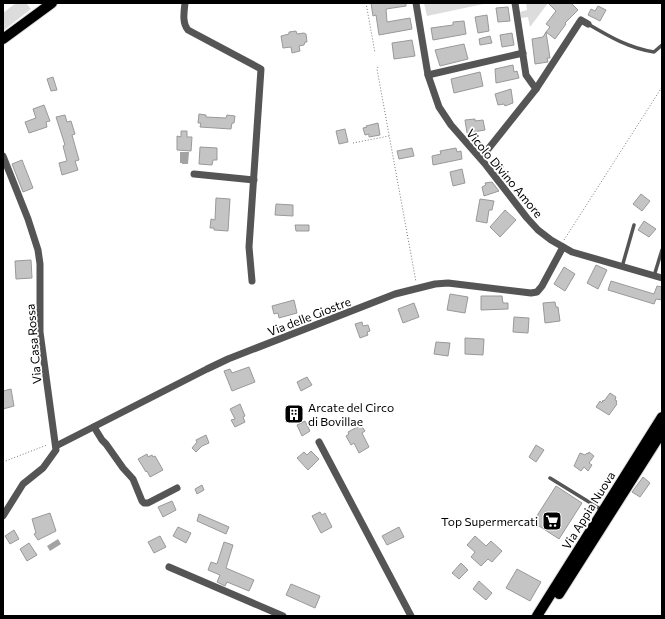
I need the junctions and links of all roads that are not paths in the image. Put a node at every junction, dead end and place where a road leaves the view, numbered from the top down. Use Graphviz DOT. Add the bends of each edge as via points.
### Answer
graph roads {
  1 [pos="52,3"];
  2 [pos="185,3"];
  3 [pos="416,3"];
  4 [pos="515,3"];
  5 [pos="588,24"];
  6 [pos="3,39"];
  7 [pos="662,45"];
  8 [pos="523,54"];
  9 [pos="428,75"];
  10 [pos="536,89"];
  11 [pos="3,156"];
  12 [pos="481,158"];
  13 [pos="194,174"];
  14 [pos="254,180"];
  15 [pos="634,225"];
  16 [pos="562,247"];
  17 [pos="662,250"];
  18 [pos="622,267"];
  19 [pos="654,276"];
  20 [pos="662,278"];
  21 [pos="252,281"];
  22 [pos="662,417"];
  23 [pos="94,427"];
  24 [pos="662,432"];
  25 [pos="319,442"];
  26 [pos="56,444"];
  27 [pos="550,478"];
  28 [pos="177,488"];
  29 [pos="603,511"];
  30 [pos="3,516"];
  31 [pos="169,567"];
  32 [pos="283,616"];
  33 [pos="411,616"];
  34 [pos="537,616"];
  35 [pos="545,616"];
  1 -- 6 [label="main road"];
  2 -- 14 [label="street" via="184,25 188,30 261,69"];
  3 -- 9 [label="street, Vicolo Divino Amore"];
  4 -- 8 [label="street"];
  5 -- 7 [label="lane" via="613,39 638,49 654,52"];
  5 -- 10 [label="street" via="581,20"];
  8 -- 9 [label="street"];
  8 -- 10 [label="street" via="526,75"];
  9 -- 12 [label="street, Vicolo Divino Amore" via="442,113"];
  10 -- 12 [label="street"];
  11 -- 26 [label="street, Via Casa Rossa" via="38,250 40,332"];
  12 -- 16 [label="street, Vicolo Divino Amore" via="527,218 538,230"];
  13 -- 14 [label="street"];
  14 -- 21 [label="street" via="249,247"];
  15 -- 18 [label="lane"];
  16 -- 18 [label="street, Vicolo Divino Amore"];
  16 -- 23 [label="street, Via delle Giostre" via="538,291 452,283 438,284 383,299 228,359"];
  17 -- 19 [label="lane"];
  18 -- 19 [label="street, Vicolo Divino Amore"];
  19 -- 20 [label="street, Vicolo Divino Amore"];
  22 -- 29 [label="main road, Via Appia Nuova"];
  23 -- 26 [label="street, Via delle Giostre"];
  23 -- 28 [label="street" via="133,479 144,504"];
  24 -- 35 [label="main road, Via Appia Nuova"];
  25 -- 33 [label="street"];
  26 -- 30 [label="street" via="56,450 48,462 23,484"];
  27 -- 29 [label="lane"];
  29 -- 34 [label="main road, Via Appia Nuova"];
  31 -- 32 [label="street"];
}
